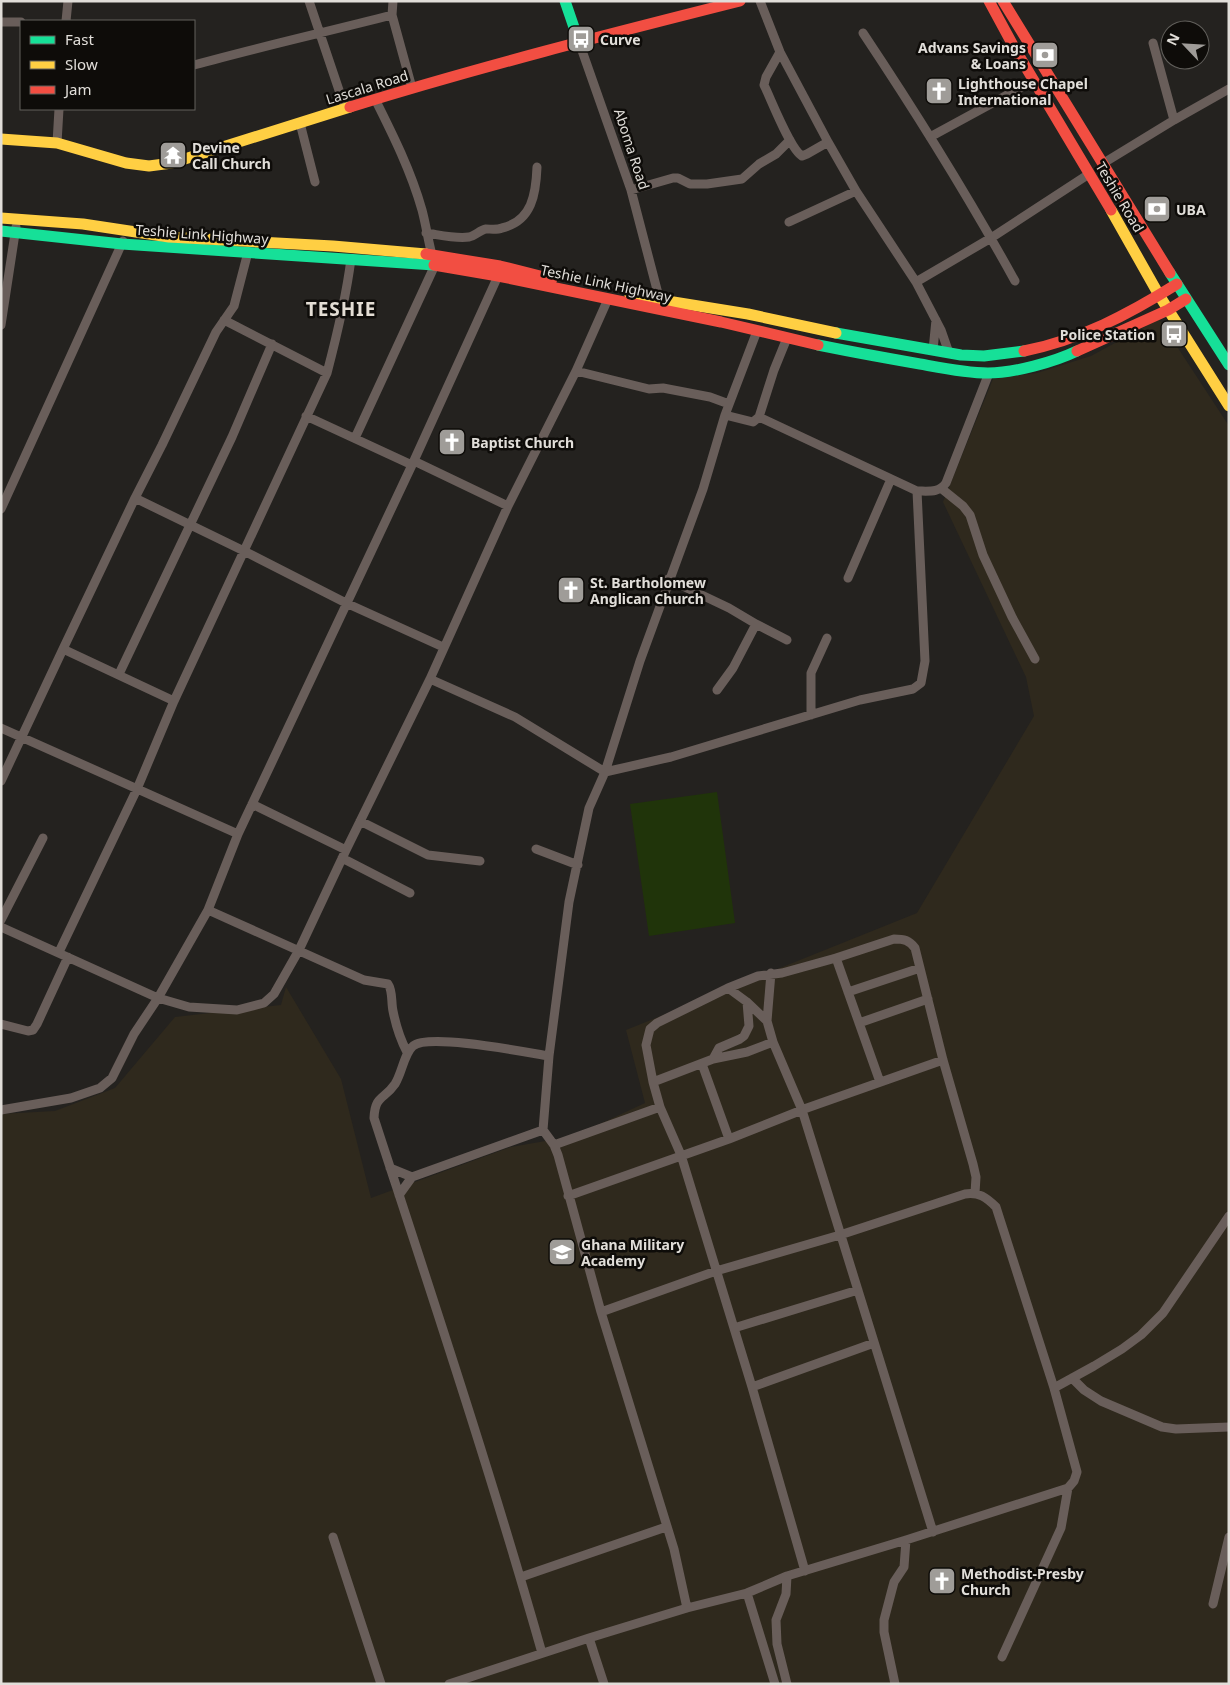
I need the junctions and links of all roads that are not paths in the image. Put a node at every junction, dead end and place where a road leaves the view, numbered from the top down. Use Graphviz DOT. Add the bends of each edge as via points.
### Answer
graph roads {
  1 [pos="68,1"];
  2 [pos="310,1"];
  3 [pos="393,1"];
  4 [pos="565,1"];
  5 [pos="740,1"];
  6 [pos="760,1"];
  7 [pos="989,1"];
  8 [pos="1003,1"];
  9 [pos="392,15"];
  10 [pos="66,20"];
  11 [pos="1,22"];
  12 [pos="20,22"];
  13 [pos="863,33"];
  14 [pos="321,34"];
  15 [pos="579,42"];
  16 [pos="1153,43"];
  17 [pos="780,52"];
  18 [pos="195,65"];
  19 [pos="1034,80"];
  20 [pos="412,88"];
  21 [pos="1229,89"];
  22 [pos="375,99"];
  23 [pos="345,108"];
  24 [pos="60,110"];
  25 [pos="1174,120"];
  26 [pos="300,122"];
  27 [pos="930,137"];
  28 [pos="1,139"];
  29 [pos="790,140"];
  30 [pos="828,142"];
  31 [pos="57,143"];
  32 [pos="1102,164"];
  33 [pos="537,167"];
  34 [pos="1089,174"];
  35 [pos="315,182"];
  36 [pos="631,190"];
  37 [pos="856,191"];
  38 [pos="1,218"];
  39 [pos="17,219"];
  40 [pos="789,222"];
  41 [pos="1,231"];
  42 [pos="125,231"];
  43 [pos="15,232"];
  44 [pos="426,233"];
  45 [pos="991,238"];
  46 [pos="122,244"];
  47 [pos="248,252"];
  48 [pos="351,259"];
  49 [pos="434,260"];
  50 [pos="498,276"];
  51 [pos="1015,281"];
  52 [pos="916,282"];
  53 [pos="1177,284"];
  54 [pos="1159,296"];
  55 [pos="1186,298"];
  56 [pos="608,299"];
  57 [pos="660,304"];
  58 [pos="1168,310"];
  59 [pos="936,319"];
  60 [pos="224,320"];
  61 [pos="1,325"];
  62 [pos="756,331"];
  63 [pos="787,338"];
  64 [pos="272,344"];
  65 [pos="933,350"];
  66 [pos="949,353"];
  67 [pos="1229,365"];
  68 [pos="576,371"];
  69 [pos="327,373"];
  70 [pos="989,373"];
  71 [pos="729,404"];
  72 [pos="1229,406"];
  73 [pos="725,415"];
  74 [pos="306,416"];
  75 [pos="759,417"];
  76 [pos="355,438"];
  77 [pos="413,463"];
  78 [pos="891,479"];
  79 [pos="942,489"];
  80 [pos="918,490"];
  81 [pos="135,498"];
  82 [pos="508,506"];
  83 [pos="1,509"];
  84 [pos="191,524"];
  85 [pos="244,551"];
  86 [pos="848,578"];
  87 [pos="668,580"];
  88 [pos="346,604"];
  89 [pos="756,624"];
  90 [pos="827,638"];
  91 [pos="787,640"];
  92 [pos="443,647"];
  93 [pos="62,648"];
  94 [pos="1035,659"];
  95 [pos="119,674"];
  96 [pos="430,679"];
  97 [pos="717,690"];
  98 [pos="174,700"];
  99 [pos="811,714"];
  100 [pos="1,728"];
  101 [pos="21,736"];
  102 [pos="605,772"];
  103 [pos="1,780"];
  104 [pos="138,789"];
  105 [pos="252,804"];
  106 [pos="360,821"];
  107 [pos="238,834"];
  108 [pos="43,838"];
  109 [pos="536,849"];
  110 [pos="344,854"];
  111 [pos="480,861"];
  112 [pos="578,865"];
  113 [pos="410,893"];
  114 [pos="208,910"];
  115 [pos="1,920"];
  116 [pos="1,927"];
  117 [pos="299,950"];
  118 [pos="58,952"];
  119 [pos="68,957"];
  120 [pos="836,958"];
  121 [pos="920,968"];
  122 [pos="771,974"];
  123 [pos="728,988"];
  124 [pos="848,992"];
  125 [pos="158,998"];
  126 [pos="928,999"];
  127 [pos="747,1002"];
  128 [pos="767,1021"];
  129 [pos="859,1023"];
  130 [pos="1,1024"];
  131 [pos="773,1042"];
  132 [pos="407,1052"];
  133 [pos="549,1056"];
  134 [pos="713,1059"];
  135 [pos="943,1060"];
  136 [pos="702,1064"];
  137 [pos="653,1082"];
  138 [pos="880,1082"];
  139 [pos="660,1107"];
  140 [pos="1,1110"];
  141 [pos="802,1110"];
  142 [pos="543,1130"];
  143 [pos="729,1139"];
  144 [pos="554,1145"];
  145 [pos="680,1155"];
  146 [pos="390,1168"];
  147 [pos="412,1177"];
  148 [pos="975,1193"];
  149 [pos="399,1195"];
  150 [pos="568,1196"];
  151 [pos="1229,1216"];
  152 [pos="840,1234"];
  153 [pos="716,1271"];
  154 [pos="858,1290"];
  155 [pos="601,1312"];
  156 [pos="734,1328"];
  157 [pos="874,1343"];
  158 [pos="1072,1378"];
  159 [pos="752,1387"];
  160 [pos="1054,1388"];
  161 [pos="1228,1430"];
  162 [pos="1068,1488"];
  163 [pos="666,1527"];
  164 [pos="932,1532"];
  165 [pos="333,1537"];
  166 [pos="1229,1537"];
  167 [pos="906,1540"];
  168 [pos="805,1571"];
  169 [pos="788,1576"];
  170 [pos="521,1577"];
  171 [pos="747,1593"];
  172 [pos="1213,1604"];
  173 [pos="687,1608"];
  174 [pos="589,1638"];
  175 [pos="542,1653"];
  176 [pos="1002,1658"];
  177 [pos="381,1684"];
  178 [pos="449,1684"];
  179 [pos="604,1684"];
  180 [pos="775,1684"];
  181 [pos="787,1684"];
  182 [pos="895,1684"];
  1 -- 10 [label="street"];
  2 -- 14 [label="street"];
  3 -- 9 [label="street"];
  4 -- 15 [label="main road, Aboma Road"];
  5 -- 15 [label="main road, Lascala Road"];
  6 -- 17 [label="street"];
  7 -- 19 [label="main road, Teshie Road"];
  8 -- 32 [label="main road, Teshie Road"];
  9 -- 14 [label="street"];
  9 -- 20 [label="street"];
  11 -- 12 [label="street"];
  13 -- 27 [label="street"];
  14 -- 18 [label="street"];
  14 -- 23 [label="street"];
  15 -- 20 [label="main road, Lascala Road"];
  15 -- 36 [label="street, Aboma Road"];
  16 -- 25 [label="street"];
  17 -- 29 [label="street" via="764,85"];
  17 -- 30 [label="street"];
  19 -- 27 [label="street"];
  19 -- 34 [label="main road, Teshie Road"];
  20 -- 22 [label="main road, Lascala Road"];
  21 -- 25 [label="street"];
  22 -- 23 [label="main road, Lascala Road"];
  22 -- 44 [label="street" via="407,168 422,210"];
  23 -- 26 [label="main road, Lascala Road"];
  24 -- 31 [label="street"];
  25 -- 32 [label="street"];
  26 -- 31 [label="main road, Lascala Road" via="172,163 149,166 126,163"];
  26 -- 35 [label="street"];
  27 -- 45 [label="street"];
  28 -- 31 [label="main road, Lascala Road"];
  29 -- 30 [label="street" via="802,156"];
  29 -- 36 [label="street" via="742,179 690,184 673,178"];
  30 -- 37 [label="street"];
  32 -- 53 [label="main road, Teshie Road"];
  33 -- 44 [label="street" via="530,210 514,223 502,228 484,229 471,237"];
  34 -- 45 [label="street"];
  34 -- 54 [label="main road, Teshie Road"];
  36 -- 57 [label="street, Aboma Road"];
  37 -- 40 [label="street"];
  37 -- 52 [label="street"];
  38 -- 39 [label="main road, Teshie Link Highway"];
  39 -- 42 [label="main road, Teshie Link Highway"];
  39 -- 43 [label="street"];
  41 -- 43 [label="main road, Teshie Link Highway"];
  42 -- 46 [label="street"];
  42 -- 49 [label="main road, Teshie Link Highway" via="169,237 333,246"];
  43 -- 46 [label="main road, Teshie Link Highway"];
  43 -- 61 [label="street"];
  44 -- 49 [label="street"];
  45 -- 51 [label="street"];
  45 -- 52 [label="street"];
  46 -- 47 [label="main road, Teshie Link Highway"];
  46 -- 83 [label="street"];
  47 -- 48 [label="main road, Teshie Link Highway"];
  47 -- 60 [label="street" via="234,306"];
  48 -- 49 [label="main road, Teshie Link Highway"];
  48 -- 69 [label="street" via="348,288"];
  49 -- 50 [label="main road, Teshie Link Highway"];
  49 -- 57 [label="main road, Teshie Link Highway" via="500,266"];
  49 -- 76 [label="street"];
  50 -- 56 [label="main road, Teshie Link Highway"];
  50 -- 77 [label="street"];
  52 -- 59 [label="street"];
  53 -- 54 [label="main road, Teshie Link Highway"];
  53 -- 55 [label="main road, Teshie Road"];
  54 -- 58 [label="main road, Teshie Road"];
  54 -- 66 [label="main road, Teshie Link Highway" via="1091,332 1047,347 983,356"];
  55 -- 58 [label="main road, Teshie Link Highway"];
  55 -- 67 [label="main road, Teshie Road"];
  56 -- 57 [label="main road, Teshie Link Highway"];
  56 -- 68 [label="street"];
  57 -- 62 [label="main road, Teshie Link Highway"];
  57 -- 65 [label="main road, Teshie Link Highway" via="760,316 853,337"];
  58 -- 70 [label="main road, Teshie Link Highway" via="1067,356 1024,368"];
  58 -- 72 [label="main road, Teshie Road"];
  59 -- 65 [label="street"];
  59 -- 66 [label="street"];
  60 -- 64 [label="street"];
  60 -- 81 [label="street"];
  62 -- 63 [label="main road, Teshie Link Highway"];
  62 -- 71 [label="street"];
  63 -- 70 [label="main road, Teshie Link Highway" via="940,368"];
  63 -- 75 [label="street"];
  64 -- 69 [label="street"];
  64 -- 84 [label="street"];
  65 -- 66 [label="main road, Teshie Link Highway"];
  68 -- 71 [label="street" via="649,390 662,388 686,392"];
  68 -- 82 [label="street"];
  69 -- 74 [label="street"];
  70 -- 79 [label="street"];
  71 -- 73 [label="street"];
  73 -- 75 [label="street" via="753,422"];
  73 -- 87 [label="street" via="703,489"];
  74 -- 76 [label="street"];
  74 -- 85 [label="street"];
  75 -- 78 [label="street"];
  76 -- 77 [label="street"];
  77 -- 82 [label="street"];
  77 -- 88 [label="street"];
  78 -- 80 [label="street"];
  78 -- 86 [label="street"];
  79 -- 80 [label="street" via="934,492"];
  79 -- 94 [label="street" via="970,515 983,555"];
  80 -- 99 [label="street" via="925,661 921,683 913,689"];
  81 -- 84 [label="street"];
  81 -- 93 [label="street"];
  82 -- 92 [label="street"];
  84 -- 85 [label="street"];
  84 -- 95 [label="street"];
  85 -- 88 [label="street"];
  85 -- 98 [label="street"];
  87 -- 89 [label="street"];
  87 -- 102 [label="street"];
  88 -- 92 [label="street"];
  88 -- 105 [label="street"];
  89 -- 91 [label="street"];
  89 -- 97 [label="street" via="733,668"];
  90 -- 99 [label="street" via="811,673"];
  92 -- 96 [label="street"];
  93 -- 95 [label="street"];
  93 -- 101 [label="street"];
  95 -- 98 [label="street"];
  96 -- 102 [label="street" via="515,717"];
  96 -- 106 [label="street"];
  98 -- 104 [label="street"];
  99 -- 102 [label="street"];
  100 -- 101 [label="street"];
  101 -- 103 [label="street"];
  101 -- 104 [label="street"];
  102 -- 112 [label="street" via="589,808"];
  104 -- 107 [label="street"];
  104 -- 118 [label="street"];
  105 -- 107 [label="street"];
  105 -- 110 [label="street"];
  106 -- 110 [label="street"];
  106 -- 111 [label="street" via="428,855"];
  107 -- 114 [label="street"];
  108 -- 115 [label="street"];
  109 -- 112 [label="street"];
  110 -- 113 [label="street"];
  110 -- 117 [label="street"];
  112 -- 133 [label="street" via="569,902"];
  114 -- 117 [label="street"];
  114 -- 125 [label="street"];
  116 -- 118 [label="street"];
  117 -- 125 [label="street" via="274,994 264,1004 237,1010 212,1010 189,1008"];
  117 -- 132 [label="street" via="364,980 388,984 398,1034"];
  118 -- 119 [label="street"];
  119 -- 125 [label="street"];
  119 -- 130 [label="street" via="33,1030"];
  120 -- 121 [label="street" via="894,939 904,939 915,948"];
  120 -- 122 [label="street"];
  120 -- 124 [label="street"];
  121 -- 124 [label="street"];
  121 -- 126 [label="street"];
  122 -- 123 [label="street"];
  122 -- 128 [label="street"];
  123 -- 127 [label="street"];
  123 -- 137 [label="street" via="650,1029 646,1045"];
  124 -- 129 [label="street"];
  125 -- 140 [label="street" via="107,1084 71,1098"];
  126 -- 129 [label="street"];
  126 -- 135 [label="street"];
  127 -- 128 [label="street"];
  127 -- 134 [label="street" via="749,1026 744,1036 719,1048"];
  128 -- 131 [label="street"];
  129 -- 138 [label="street"];
  131 -- 134 [label="street" via="747,1052"];
  131 -- 141 [label="street"];
  132 -- 133 [label="street" via="424,1042 450,1042"];
  132 -- 146 [label="street" via="394,1086 374,1107 374,1118"];
  133 -- 142 [label="street"];
  134 -- 136 [label="street"];
  135 -- 138 [label="street"];
  135 -- 148 [label="street" via="973,1164"];
  136 -- 137 [label="street"];
  136 -- 143 [label="street"];
  137 -- 139 [label="street"];
  138 -- 141 [label="street"];
  139 -- 144 [label="street"];
  139 -- 145 [label="street"];
  141 -- 143 [label="street"];
  141 -- 152 [label="street"];
  142 -- 144 [label="street"];
  142 -- 147 [label="street"];
  143 -- 145 [label="street"];
  144 -- 150 [label="street"];
  145 -- 150 [label="street"];
  145 -- 153 [label="street"];
  146 -- 147 [label="street"];
  146 -- 149 [label="street"];
  147 -- 149 [label="street"];
  148 -- 152 [label="street"];
  148 -- 160 [label="street" via="986,1197 996,1207"];
  149 -- 170 [label="street"];
  150 -- 155 [label="street"];
  151 -- 158 [label="street" via="1163,1312 1141,1335"];
  152 -- 153 [label="street"];
  152 -- 154 [label="street"];
  153 -- 155 [label="street"];
  153 -- 156 [label="street"];
  154 -- 156 [label="street"];
  154 -- 157 [label="street"];
  155 -- 163 [label="street"];
  156 -- 159 [label="street"];
  157 -- 159 [label="street"];
  157 -- 164 [label="street"];
  158 -- 160 [label="street"];
  158 -- 161 [label="street" via="1101,1401 1162,1427"];
  159 -- 168 [label="street"];
  160 -- 162 [label="street" via="1077,1472"];
  162 -- 164 [label="street"];
  162 -- 176 [label="street" via="1061,1528"];
  163 -- 170 [label="street"];
  163 -- 173 [label="street"];
  164 -- 167 [label="street"];
  165 -- 177 [label="street"];
  166 -- 172 [label="street"];
  167 -- 168 [label="street"];
  167 -- 182 [label="street" via="904,1566 894,1582 884,1620"];
  168 -- 169 [label="street"];
  169 -- 171 [label="street"];
  169 -- 181 [label="street" via="786,1594 776,1620 777,1644"];
  170 -- 175 [label="street"];
  171 -- 173 [label="street"];
  171 -- 180 [label="street"];
  173 -- 174 [label="street"];
  174 -- 175 [label="street"];
  174 -- 179 [label="street"];
  175 -- 178 [label="street"];
}
